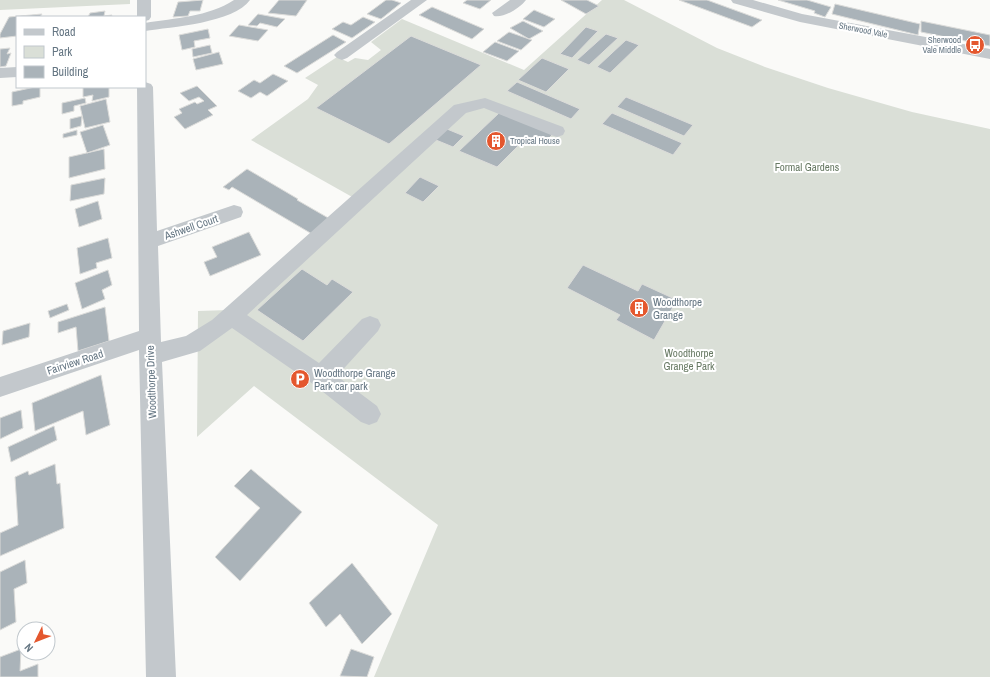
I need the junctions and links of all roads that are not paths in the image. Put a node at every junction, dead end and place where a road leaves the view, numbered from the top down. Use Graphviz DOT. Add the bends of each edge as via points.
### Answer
graph roads {
  1 [pos="144,0"];
  2 [pos="243,0"];
  3 [pos="420,0"];
  4 [pos="738,0"];
  5 [pos="526,1"];
  6 [pos="499,13"];
  7 [pos="144,16"];
  8 [pos="146,27"];
  9 [pos="990,54"];
  10 [pos="342,55"];
  11 [pos="16,72"];
  12 [pos="0,73"];
  13 [pos="145,88"];
  14 [pos="558,131"];
  15 [pos="233,212"];
  16 [pos="149,241"];
  17 [pos="231,316"];
  18 [pos="370,325"];
  19 [pos="150,346"];
  20 [pos="321,377"];
  21 [pos="0,387"];
  22 [pos="369,414"];
  23 [pos="161,677"];
  1 -- 7 [label="street"];
  2 -- 8 [label="street" via="214,15"];
  3 -- 10 [label="street"];
  4 -- 9 [label="street, Sherwood Vale" via="800,18"];
  5 -- 6 [label="street"];
  11 -- 12 [label="street"];
  13 -- 16 [label="street, Woodthorpe Drive"];
  14 -- 17 [label="street, Fairview Road" via="485,103 460,109"];
  15 -- 16 [label="street, Ashwell Court"];
  16 -- 19 [label="street, Woodthorpe Drive"];
  17 -- 19 [label="street, Fairview Road" via="192,344"];
  17 -- 20 [label="street"];
  18 -- 20 [label="street"];
  19 -- 21 [label="street, Fairview Road"];
  19 -- 23 [label="street, Woodthorpe Drive"];
  20 -- 22 [label="street"];
}
